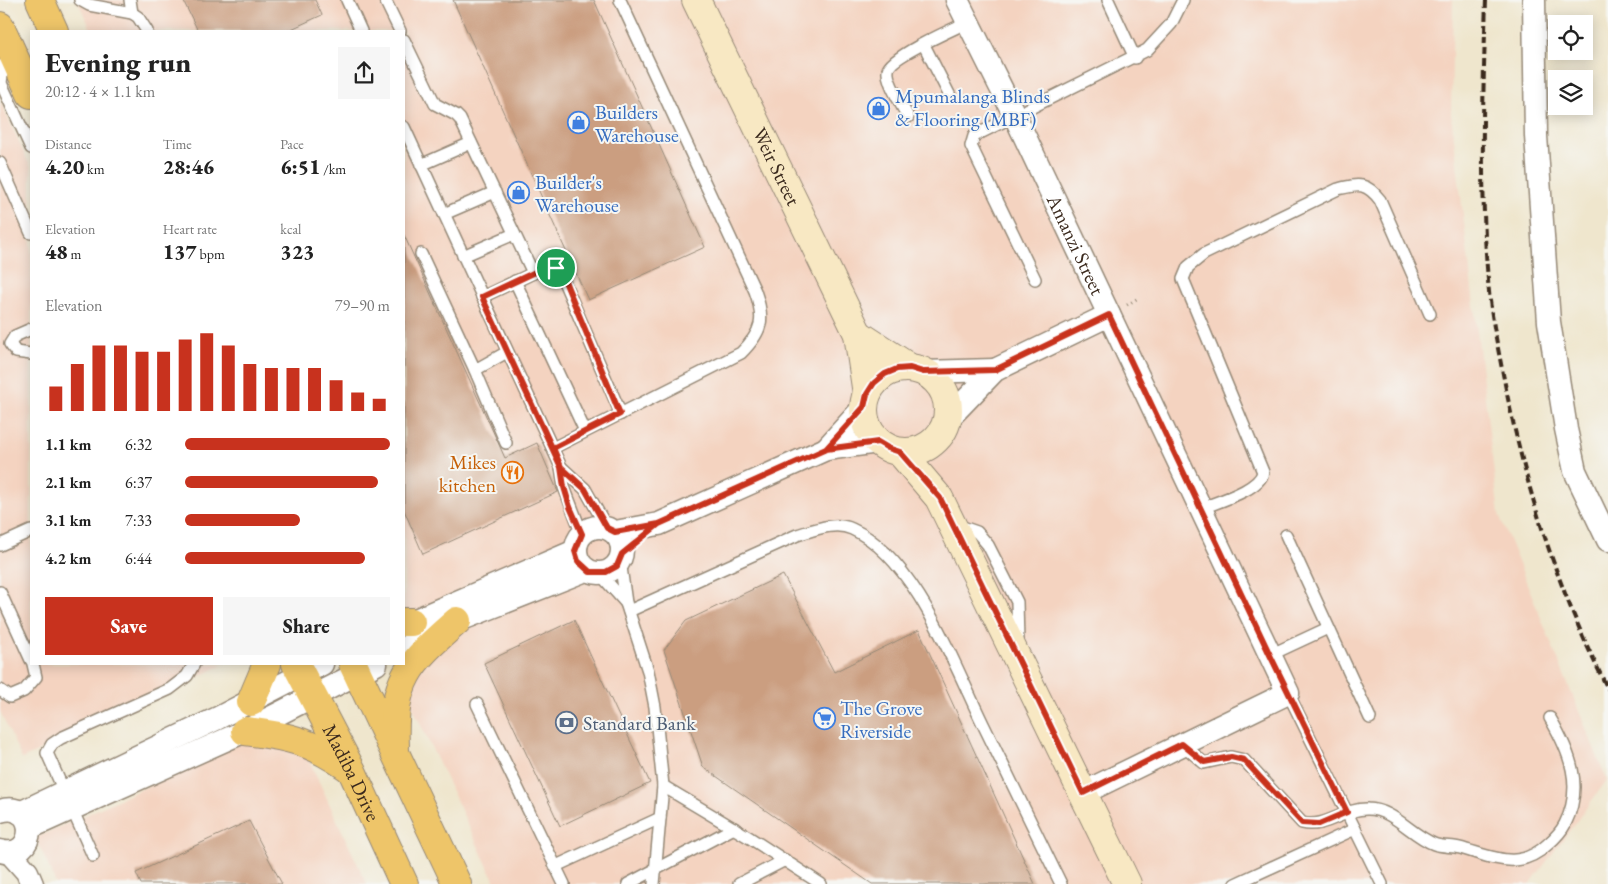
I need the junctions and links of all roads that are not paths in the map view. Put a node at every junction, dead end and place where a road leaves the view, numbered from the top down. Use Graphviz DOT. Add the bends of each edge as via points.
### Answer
graph roads {
  1 [pos="40,0"];
  2 [pos="80,0"];
  3 [pos="130,0"];
  4 [pos="347,0"];
  5 [pos="385,0"];
  6 [pos="620,0"];
  7 [pos="957,0"];
  8 [pos="1108,0"];
  9 [pos="1183,0"];
  10 [pos="1534,0"];
  11 [pos="705,11"];
  12 [pos="132,13"];
  13 [pos="968,22"];
  14 [pos="54,30"];
  15 [pos="146,30"];
  16 [pos="361,30"];
  17 [pos="400,30"];
  18 [pos="5,37"];
  19 [pos="405,42"];
  20 [pos="924,44"];
  21 [pos="1134,58"];
  22 [pos="30,92"];
  23 [pos="950,96"];
  24 [pos="1015,116"];
  25 [pos="908,118"];
  26 [pos="405,129"];
  27 [pos="471,143"];
  28 [pos="30,146"];
  29 [pos="0,165"];
  30 [pos="421,165"];
  31 [pos="495,192"];
  32 [pos="444,214"];
  33 [pos="30,231"];
  34 [pos="514,234"];
  35 [pos="422,254"];
  36 [pos="463,256"];
  37 [pos="533,273"];
  38 [pos="1035,279"];
  39 [pos="516,282"];
  40 [pos="482,297"];
  41 [pos="1430,314"];
  42 [pos="1109,315"];
  43 [pos="30,328"];
  44 [pos="858,334"];
  45 [pos="507,352"];
  46 [pos="30,354"];
  47 [pos="475,370"];
  48 [pos="916,370"];
  49 [pos="995,370"];
  50 [pos="866,400"];
  51 [pos="620,414"];
  52 [pos="941,430"];
  53 [pos="585,431"];
  54 [pos="506,443"];
  55 [pos="889,447"];
  56 [pos="553,448"];
  57 [pos="826,449"];
  58 [pos="561,467"];
  59 [pos="940,498"];
  60 [pos="1200,509"];
  61 [pos="659,524"];
  62 [pos="611,530"];
  63 [pos="30,531"];
  64 [pos="1286,535"];
  65 [pos="1608,540"];
  66 [pos="0,545"];
  67 [pos="586,557"];
  68 [pos="621,557"];
  69 [pos="0,592"];
  70 [pos="627,607"];
  71 [pos="457,621"];
  72 [pos="406,623"];
  73 [pos="1328,628"];
  74 [pos="405,647"];
  75 [pos="1270,655"];
  76 [pos="30,658"];
  77 [pos="33,665"];
  78 [pos="193,665"];
  79 [pos="267,665"];
  80 [pos="362,667"];
  81 [pos="308,675"];
  82 [pos="0,690"];
  83 [pos="1288,693"];
  84 [pos="251,702"];
  85 [pos="478,704"];
  86 [pos="1370,718"];
  87 [pos="1550,718"];
  88 [pos="246,731"];
  89 [pos="1182,744"];
  90 [pos="395,751"];
  91 [pos="352,771"];
  92 [pos="663,786"];
  93 [pos="1083,793"];
  94 [pos="68,800"];
  95 [pos="1347,812"];
  96 [pos="660,818"];
  97 [pos="12,826"];
  98 [pos="734,828"];
  99 [pos="1355,829"];
  100 [pos="93,856"];
  101 [pos="785,860"];
  102 [pos="556,866"];
  103 [pos="656,870"];
  104 [pos="29,878"];
  105 [pos="1259,879"];
  106 [pos="404,884"];
  107 [pos="457,884"];
  108 [pos="564,884"];
  109 [pos="628,884"];
  110 [pos="654,884"];
  111 [pos="739,884"];
  112 [pos="821,884"];
  113 [pos="1061,884"];
  114 [pos="1127,884"];
  115 [pos="1234,884"];
  116 [pos="1382,884"];
  1 -- 14 [label="main road"];
  2 -- 12 [label="lane" via="89,5"];
  3 -- 12 [label="lane"];
  4 -- 16 [label="lane"];
  5 -- 17 [label="lane"];
  6 -- 51 [label="lane" via="762,311 760,328 741,353"];
  7 -- 13 [label="street, Amanzi Street"];
  8 -- 21 [label="lane"];
  9 -- 21 [label="lane" via="1167,30"];
  10 -- 65 [label="street" via="1536,136 1549,322 1575,471"];
  11 -- 44 [label="street, Weir Street"];
  12 -- 15 [label="lane"];
  13 -- 20 [label="lane"];
  13 -- 24 [label="street, Amanzi Street"];
  18 -- 22 [label="main road"];
  18 -- 28 [label="lane" via="1,83"];
  19 -- 27 [label="lane" via="434,104 456,115"];
  20 -- 23 [label="lane"];
  20 -- 25 [label="lane" via="903,55 888,69 889,80"];
  21 -- 24 [label="lane"];
  24 -- 38 [label="lane" via="979,132 971,146"];
  24 -- 42 [label="street, Amanzi Street"];
  26 -- 30 [label="lane"];
  27 -- 30 [label="lane"];
  27 -- 31 [label="lane"];
  29 -- 33 [label="lane"];
  30 -- 32 [label="lane"];
  31 -- 32 [label="lane"];
  31 -- 34 [label="lane"];
  32 -- 36 [label="lane"];
  34 -- 36 [label="lane"];
  34 -- 37 [label="lane"];
  35 -- 47 [label="lane"];
  36 -- 40 [label="lane"];
  37 -- 39 [label="lane"];
  37 -- 51 [label="lane" via="550,266 562,274"];
  39 -- 40 [label="lane"];
  39 -- 53 [label="lane"];
  40 -- 45 [label="lane"];
  41 -- 60 [label="lane" via="1380,200 1372,189 1363,186 1338,190 1204,254 1188,267 1183,279 1263,472 1260,480 1249,488"];
  42 -- 49 [label="street"];
  42 -- 60 [label="street, Amanzi Street"];
  43 -- 46 [label="lane" via="15,336 10,344 16,352"];
  44 -- 48 [label="street"];
  44 -- 50 [label="street"];
  45 -- 47 [label="lane"];
  45 -- 56 [label="lane"];
  47 -- 54 [label="lane"];
  48 -- 49 [label="street"];
  48 -- 50 [label="street" via="897,369 885,374 874,383"];
  48 -- 52 [label="street" via="941,387 946,398"];
  49 -- 52 [label="street"];
  50 -- 55 [label="street" via="865,420 870,432"];
  50 -- 57 [label="street"];
  51 -- 53 [label="lane"];
  52 -- 55 [label="street" via="925,447 913,452"];
  52 -- 59 [label="street"];
  53 -- 56 [label="lane"];
  55 -- 57 [label="street"];
  55 -- 59 [label="street"];
  56 -- 58 [label="lane"];
  57 -- 61 [label="street"];
  58 -- 62 [label="lane" via="585,489"];
  58 -- 67 [label="lane"];
  59 -- 93 [label="street"];
  60 -- 75 [label="street, Amanzi Street"];
  61 -- 62 [label="street"];
  61 -- 68 [label="street"];
  62 -- 67 [label="street" via="593,527"];
  62 -- 68 [label="street" via="622,542"];
  63 -- 66 [label="lane"];
  64 -- 73 [label="lane"];
  67 -- 68 [label="street" via="612,570"];
  67 -- 70 [label="lane"];
  67 -- 71 [label="street"];
  67 -- 72 [label="street"];
  68 -- 70 [label="lane"];
  69 -- 76 [label="lane"];
  70 -- 92 [label="lane" via="653,690"];
  70 -- 113 [label="lane" via="822,527 851,528 866,537 897,566 929,613"];
  71 -- 74 [label="street"];
  71 -- 90 [label="main road" via="424,650 406,673 394,725"];
  73 -- 75 [label="lane"];
  73 -- 86 [label="lane"];
  75 -- 83 [label="street, Amanzi Street"];
  77 -- 82 [label="lane" via="36,677 24,692 10,697"];
  78 -- 94 [label="lane" via="187,676 170,689 52,744 47,753"];
  79 -- 84 [label="main road"];
  80 -- 81 [label="street"];
  80 -- 90 [label="main road"];
  81 -- 84 [label="street"];
  81 -- 88 [label="street"];
  81 -- 91 [label="main road, Madiba Drive"];
  83 -- 89 [label="street"];
  83 -- 95 [label="lane"];
  84 -- 94 [label="street"];
  85 -- 102 [label="lane"];
  87 -- 95 [label="lane" via="1564,742 1574,770 1575,796 1562,830 1540,853 1528,859 1508,861 1458,847 1435,845 1390,816 1368,808"];
  88 -- 91 [label="main road" via="297,739 328,753"];
  88 -- 94 [label="street"];
  89 -- 93 [label="street"];
  89 -- 95 [label="lane" via="1204,762 1231,757 1244,760 1302,823 1319,824"];
  90 -- 107 [label="main road"];
  91 -- 106 [label="main road, Madiba Drive"];
  92 -- 96 [label="lane"];
  92 -- 98 [label="lane"];
  93 -- 114 [label="street"];
  94 -- 97 [label="street"];
  94 -- 100 [label="lane"];
  95 -- 99 [label="lane"];
  96 -- 102 [label="lane"];
  96 -- 103 [label="lane"];
  97 -- 104 [label="street"];
  98 -- 101 [label="lane"];
  98 -- 103 [label="lane"];
  99 -- 105 [label="lane"];
  99 -- 116 [label="lane"];
  101 -- 111 [label="lane"];
  101 -- 112 [label="lane"];
  102 -- 108 [label="lane"];
  103 -- 109 [label="lane"];
  103 -- 110 [label="lane"];
  105 -- 115 [label="lane"];
}
